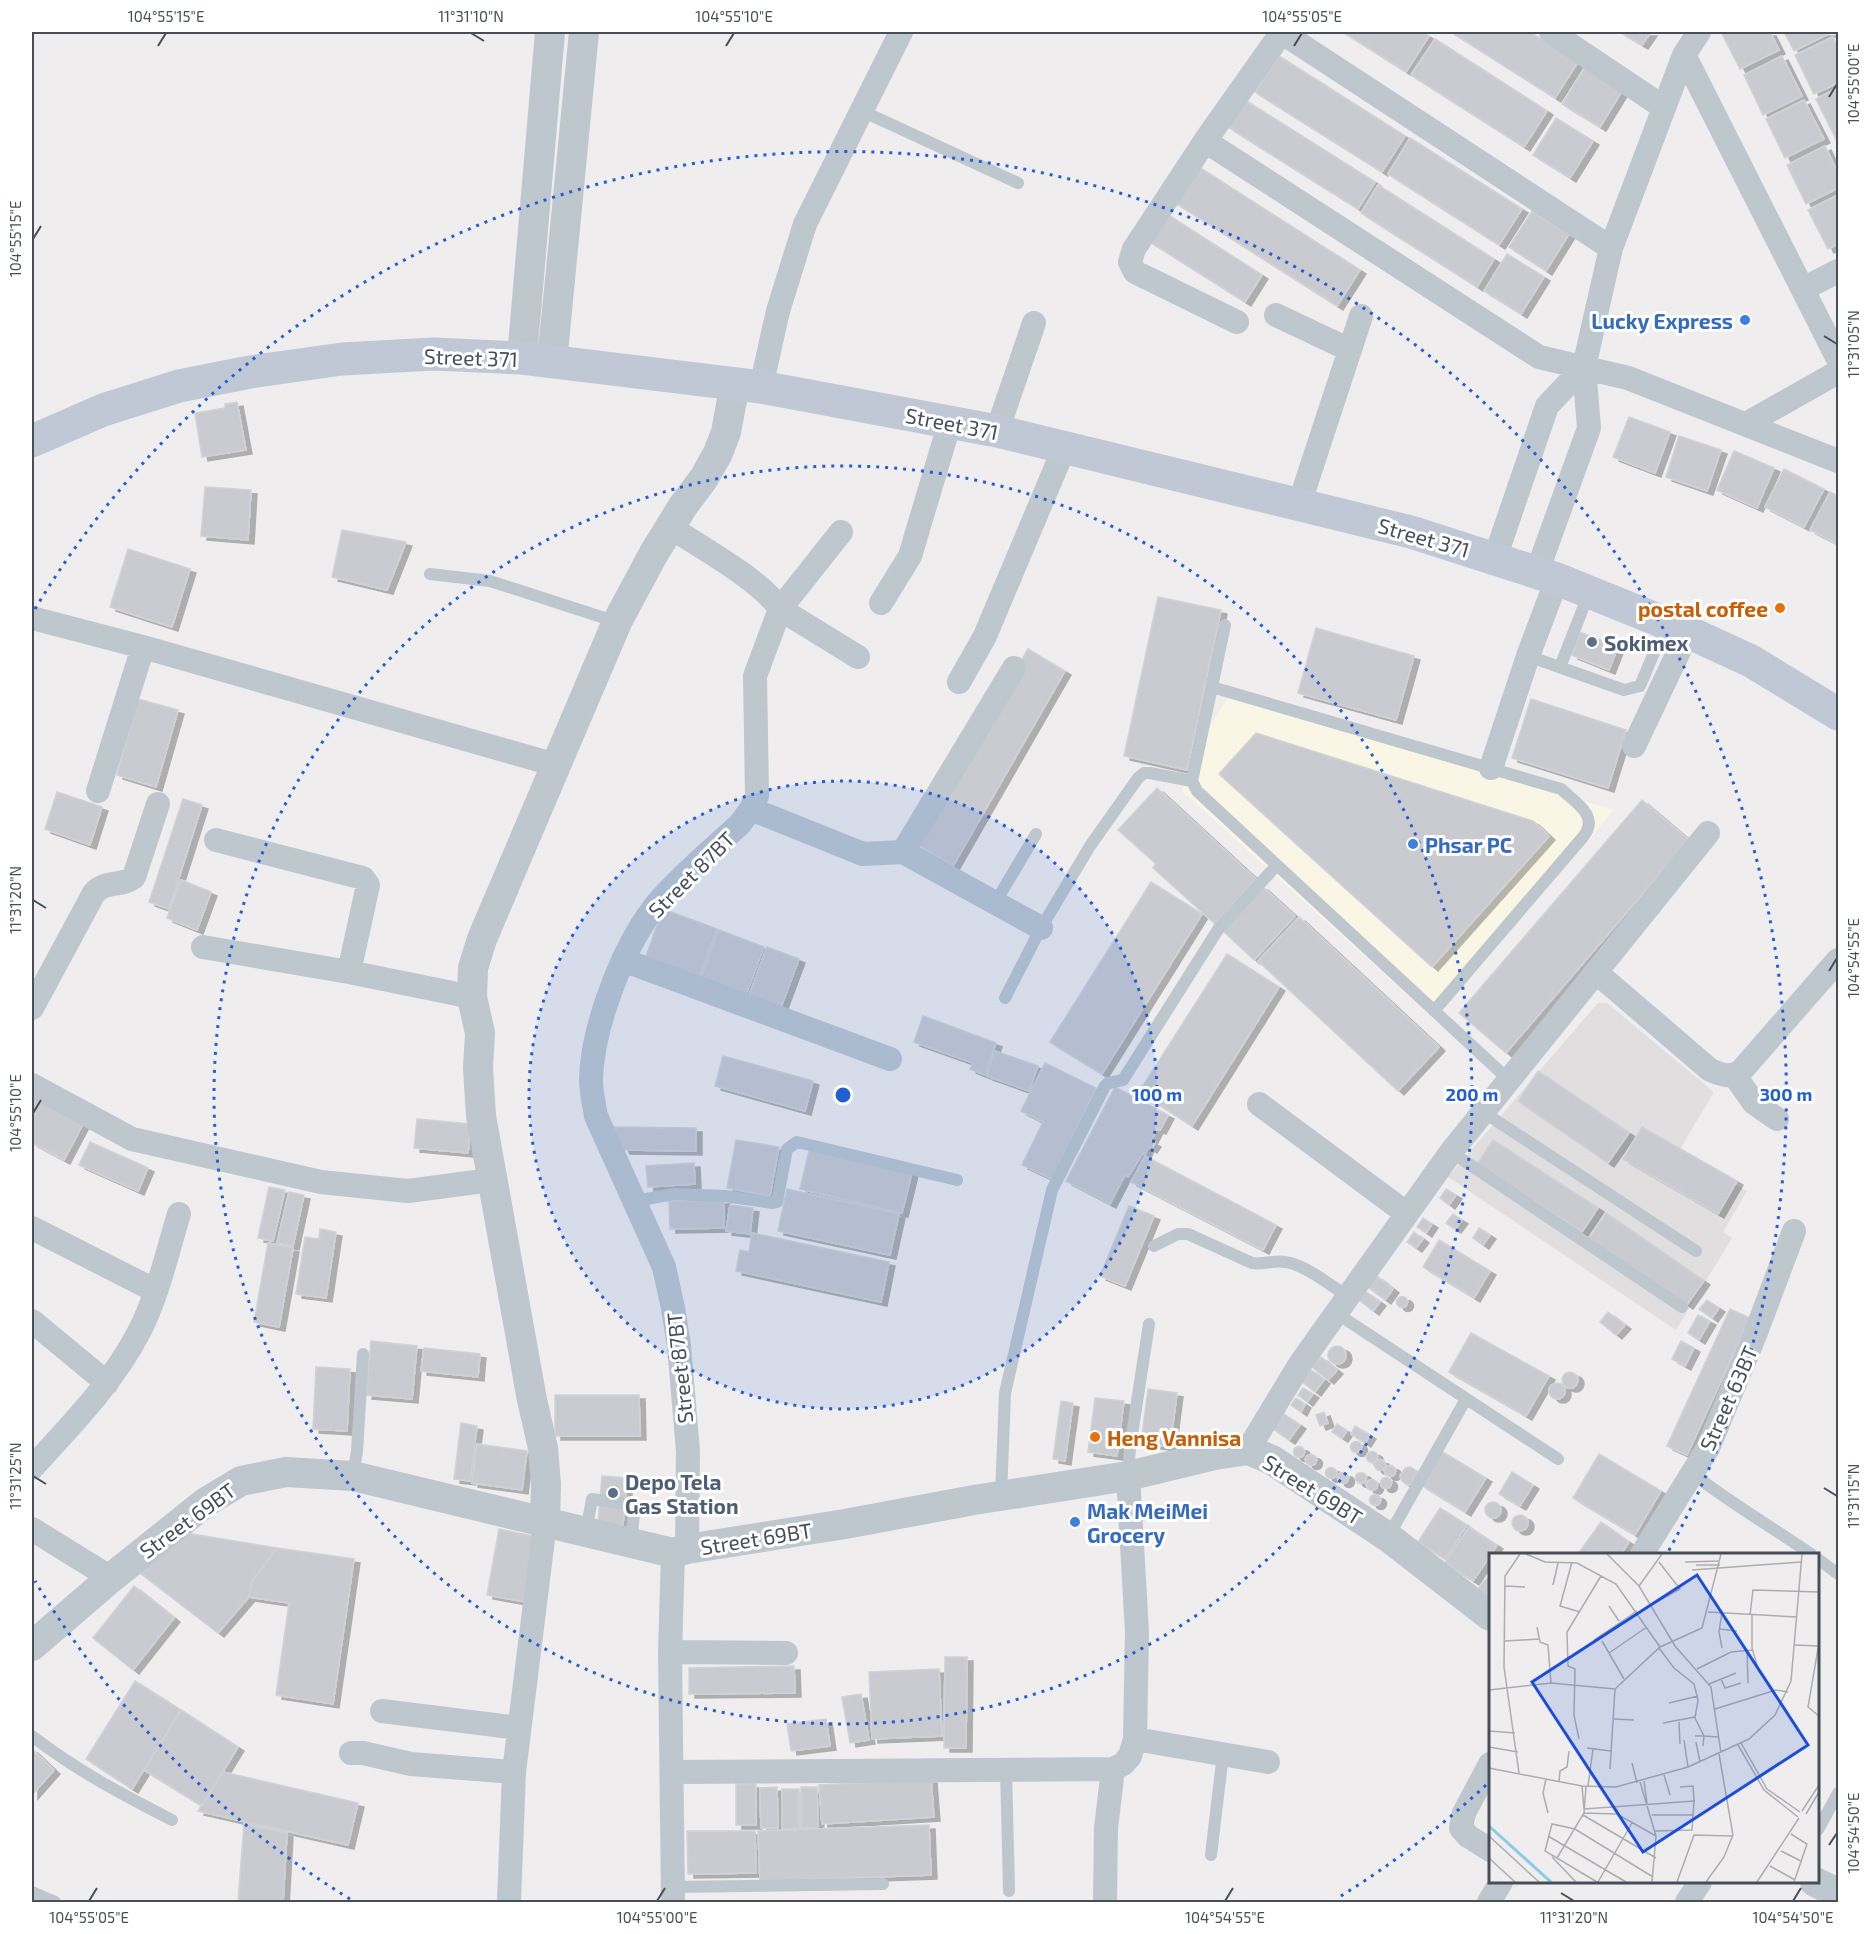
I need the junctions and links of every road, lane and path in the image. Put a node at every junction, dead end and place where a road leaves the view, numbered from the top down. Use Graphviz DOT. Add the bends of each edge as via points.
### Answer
graph roads {
  1 [pos="550,32"];
  2 [pos="584,32"];
  3 [pos="901,32"];
  4 [pos="1281,32"];
  5 [pos="1551,32"];
  6 [pos="1699,32"];
  7 [pos="1684,55"];
  8 [pos="1663,107"];
  9 [pos="862,111"];
  10 [pos="1205,141"];
  11 [pos="1018,183"];
  12 [pos="534,228"];
  13 [pos="565,232"];
  14 [pos="1611,248"];
  15 [pos="1839,271"];
  16 [pos="1803,289"];
  17 [pos="1276,315"];
  18 [pos="1361,316"];
  19 [pos="1237,322"];
  20 [pos="1034,323"];
  21 [pos="1350,350"];
  22 [pos="1839,359"];
  23 [pos="537,360"];
  24 [pos="1584,368"];
  25 [pos="1839,372"];
  26 [pos="748,386"];
  27 [pos="950,422"];
  28 [pos="1746,424"];
  29 [pos="997,431"];
  30 [pos="32,441"];
  31 [pos="1065,447"];
  32 [pos="1839,460"];
  33 [pos="1299,505"];
  34 [pos="670,527"];
  35 [pos="841,532"];
  36 [pos="1495,558"];
  37 [pos="430,574"];
  38 [pos="1547,575"];
  39 [pos="1589,591"];
  40 [pos="881,603"];
  41 [pos="780,609"];
  42 [pos="32,618"];
  43 [pos="616,622"];
  44 [pos="1225,625"];
  45 [pos="1677,627"];
  46 [pos="143,647"];
  47 [pos="1528,656"];
  48 [pos="858,657"];
  49 [pos="1560,667"];
  50 [pos="1014,668"];
  51 [pos="959,682"];
  52 [pos="1212,687"];
  53 [pos="1839,714"];
  54 [pos="1634,746"];
  55 [pos="556,765"];
  56 [pos="1491,768"];
  57 [pos="1192,781"];
  58 [pos="98,791"];
  59 [pos="158,804"];
  60 [pos="751,809"];
  61 [pos="1708,833"];
  62 [pos="1035,834"];
  63 [pos="216,840"];
  64 [pos="903,852"];
  65 [pos="1276,866"];
  66 [pos="994,903"];
  67 [pos="1041,928"];
  68 [pos="203,947"];
  69 [pos="623,960"];
  70 [pos="1839,960"];
  71 [pos="349,972"];
  72 [pos="1597,973"];
  73 [pos="472,997"];
  74 [pos="1005,998"];
  75 [pos="32,1008"];
  76 [pos="1434,1011"];
  77 [pos="890,1059"];
  78 [pos="1735,1076"];
  79 [pos="1509,1080"];
  80 [pos="32,1085"];
  81 [pos="1259,1104"];
  82 [pos="1483,1112"];
  83 [pos="1777,1119"];
  84 [pos="1451,1152"];
  85 [pos="491,1180"];
  86 [pos="957,1180"];
  87 [pos="635,1201"];
  88 [pos="1406,1213"];
  89 [pos="179,1214"];
  90 [pos="32,1228"];
  91 [pos="1794,1232"];
  92 [pos="1154,1246"];
  93 [pos="1696,1251"];
  94 [pos="156,1291"];
  95 [pos="1341,1304"];
  96 [pos="1682,1307"];
  97 [pos="32,1321"];
  98 [pos="1149,1324"];
  99 [pos="363,1354"];
  100 [pos="107,1383"];
  101 [pos="1466,1399"];
  102 [pos="1248,1450"];
  103 [pos="1558,1459"];
  104 [pos="32,1468"];
  105 [pos="1692,1473"];
  106 [pos="353,1476"];
  107 [pos="1128,1476"];
  108 [pos="1001,1496"];
  109 [pos="544,1523"];
  110 [pos="32,1528"];
  111 [pos="1388,1537"];
  112 [pos="680,1551"];
  113 [pos="1643,1553"];
  114 [pos="1810,1553"];
  115 [pos="1819,1560"];
  116 [pos="1839,1574"];
  117 [pos="111,1578"];
  118 [pos="1489,1614"];
  119 [pos="32,1644"];
  120 [pos="670,1652"];
  121 [pos="786,1653"];
  122 [pos="382,1712"];
  123 [pos="519,1728"];
  124 [pos="32,1736"];
  125 [pos="1135,1739"];
  126 [pos="351,1753"];
  127 [pos="1222,1754"];
  128 [pos="1268,1762"];
  129 [pos="1489,1768"];
  130 [pos="1006,1769"];
  131 [pos="1113,1769"];
  132 [pos="514,1772"];
  133 [pos="673,1772"];
  134 [pos="1839,1793"];
  135 [pos="172,1820"];
  136 [pos="1819,1828"];
  137 [pos="1489,1849"];
  138 [pos="1211,1855"];
  139 [pos="1500,1883"];
  140 [pos="1699,1883"];
  141 [pos="1819,1883"];
  142 [pos="883,1884"];
  143 [pos="1009,1891"];
  144 [pos="32,1892"];
  145 [pos="1839,1893"];
  146 [pos="673,1895"];
  147 [pos="1105,1900"];
  148 [pos="55,1902"];
  149 [pos="509,1902"];
  150 [pos="1489,1902"];
  151 [pos="1687,1902"];
  1 -- 12 [label="street"];
  2 -- 13 [label="street"];
  3 -- 9 [label="street"];
  4 -- 10 [label="street"];
  4 -- 14 [label="street"];
  5 -- 8 [label="street"];
  6 -- 7 [label="street"];
  7 -- 8 [label="street"];
  7 -- 16 [label="street"];
  8 -- 14 [label="street"];
  9 -- 11 [label="lane"];
  9 -- 26 [label="street" via="805,224 778,311"];
  10 -- 19 [label="street" via="1134,249 1130,262 1135,272"];
  10 -- 24 [label="street" via="1539,357"];
  12 -- 13 [label="street"];
  12 -- 23 [label="street"];
  13 -- 23 [label="street"];
  14 -- 24 [label="street"];
  15 -- 16 [label="street"];
  16 -- 22 [label="street"];
  17 -- 21 [label="street"];
  18 -- 21 [label="street"];
  20 -- 29 [label="street"];
  21 -- 33 [label="street"];
  23 -- 26 [label="main road, Street 371"];
  23 -- 30 [label="main road, Street 371" via="434,354 342,359 250,372 168,389 103,410"];
  24 -- 28 [label="street" via="1628,378"];
  24 -- 36 [label="street" via="1547,405"];
  24 -- 38 [label="street" via="1589,428"];
  25 -- 28 [label="street"];
  26 -- 27 [label="main road, Street 371"];
  26 -- 34 [label="street" via="718,453"];
  27 -- 29 [label="main road, Street 371"];
  27 -- 40 [label="street" via="910,556"];
  28 -- 32 [label="street"];
  29 -- 31 [label="main road, Street 371"];
  31 -- 33 [label="main road, Street 371"];
  31 -- 51 [label="street" via="985,636"];
  33 -- 36 [label="main road, Street 371" via="1411,532"];
  34 -- 41 [label="street" via="767,593"];
  34 -- 43 [label="street"];
  35 -- 41 [label="street, Street 87BT"];
  36 -- 38 [label="main road, Street 371"];
  37 -- 43 [label="lane" via="490,581"];
  38 -- 39 [label="main road, Street 371"];
  38 -- 47 [label="street"];
  39 -- 45 [label="main road, Street 371"];
  39 -- 49 [label="lane"];
  41 -- 48 [label="street"];
  41 -- 60 [label="street, Street 87BT" via="755,676 757,796"];
  42 -- 46 [label="street"];
  43 -- 55 [label="street"];
  44 -- 52 [label="lane"];
  45 -- 49 [label="lane" via="1640,686 1624,690"];
  45 -- 53 [label="main road, Street 371" via="1751,661"];
  45 -- 54 [label="street"];
  46 -- 55 [label="street"];
  46 -- 58 [label="street"];
  47 -- 49 [label="lane"];
  47 -- 56 [label="street"];
  50 -- 64 [label="street"];
  52 -- 56 [label="lane"];
  52 -- 57 [label="lane"];
  55 -- 73 [label="street" via="482,939 473,968"];
  56 -- 76 [label="lane" via="1561,789 1586,813 1589,830"];
  57 -- 65 [label="lane" via="1197,791"];
  57 -- 67 [label="lane" via="1150,773 1138,778 1090,846"];
  59 -- 75 [label="street" via="134,877 99,886 94,892"];
  60 -- 64 [label="street" via="863,854"];
  60 -- 69 [label="street, Street 87BT" via="661,899"];
  61 -- 72 [label="street"];
  62 -- 66 [label="lane"];
  63 -- 71 [label="street" via="367,881"];
  64 -- 66 [label="street"];
  65 -- 76 [label="lane"];
  65 -- 108 [label="lane" via="1219,928 1123,1080 1105,1086 1052,1190 1005,1394"];
  66 -- 67 [label="street"];
  67 -- 74 [label="lane"];
  68 -- 71 [label="street"];
  69 -- 77 [label="street"];
  69 -- 87 [label="street, Street 87BT" via="595,1041 591,1087 596,1116"];
  70 -- 78 [label="street"];
  71 -- 73 [label="street"];
  72 -- 78 [label="street" via="1710,1070"];
  72 -- 79 [label="street"];
  73 -- 85 [label="street" via="480,1033 481,1116"];
  76 -- 79 [label="lane"];
  78 -- 83 [label="street" via="1754,1103"];
  79 -- 82 [label="street"];
  80 -- 85 [label="street" via="132,1139 321,1182 408,1191"];
  81 -- 88 [label="street"];
  82 -- 84 [label="street"];
  82 -- 93 [label="lane"];
  84 -- 88 [label="street"];
  84 -- 96 [label="lane"];
  85 -- 109 [label="street" via="543,1448"];
  86 -- 87 [label="lane" via="797,1142 787,1149 777,1202 674,1194"];
  87 -- 112 [label="street, Street 87BT" via="664,1267 680,1346 688,1451"];
  88 -- 95 [label="street"];
  89 -- 94 [label="street"];
  90 -- 94 [label="street"];
  91 -- 105 [label="street, Street 63BT" via="1708,1448"];
  92 -- 95 [label="lane" via="1178,1234 1188,1234 1252,1263 1296,1264"];
  94 -- 100 [label="street" via="140,1331"];
  95 -- 101 [label="lane"];
  95 -- 102 [label="street"];
  97 -- 100 [label="street"];
  98 -- 107 [label="lane"];
  99 -- 106 [label="lane"];
  100 -- 104 [label="street"];
  101 -- 103 [label="lane"];
  101 -- 111 [label="lane"];
  102 -- 107 [label="street, Street 69BT"];
  102 -- 111 [label="street, Street 69BT" via="1272,1460"];
  105 -- 113 [label="street, Street 63BT"];
  105 -- 114 [label="lane"];
  106 -- 109 [label="street, Street 69BT"];
  106 -- 117 [label="street, Street 69BT" via="286,1472 241,1481 206,1502"];
  107 -- 108 [label="street, Street 69BT"];
  107 -- 125 [label="street" via="1137,1632"];
  108 -- 112 [label="street, Street 69BT"];
  109 -- 112 [label="street, Street 69BT"];
  109 -- 123 [label="street"];
  110 -- 117 [label="street"];
  111 -- 118 [label="street, Street 69BT"];
  112 -- 120 [label="street, Street 87BT"];
  115 -- 116 [label="lane"];
  117 -- 119 [label="street, Street 69BT"];
  120 -- 121 [label="street"];
  120 -- 133 [label="street, Street 87BT"];
  122 -- 123 [label="street"];
  123 -- 132 [label="street"];
  124 -- 135 [label="lane" via="107,1787"];
  125 -- 127 [label="street"];
  125 -- 131 [label="street" via="1130,1756"];
  126 -- 132 [label="street" via="411,1764"];
  127 -- 128 [label="street"];
  127 -- 138 [label="lane"];
  129 -- 137 [label="street" via="1464,1813 1461,1828"];
  130 -- 131 [label="street"];
  130 -- 133 [label="street"];
  130 -- 143 [label="lane"];
  131 -- 147 [label="street" via="1106,1828"];
  132 -- 149 [label="street"];
  133 -- 146 [label="street, Street 87BT"];
  134 -- 136 [label="lane"];
  139 -- 150 [label="street"];
  140 -- 151 [label="street"];
  141 -- 145 [label="street"];
  142 -- 146 [label="lane"];
  144 -- 148 [label="lane"];
}
